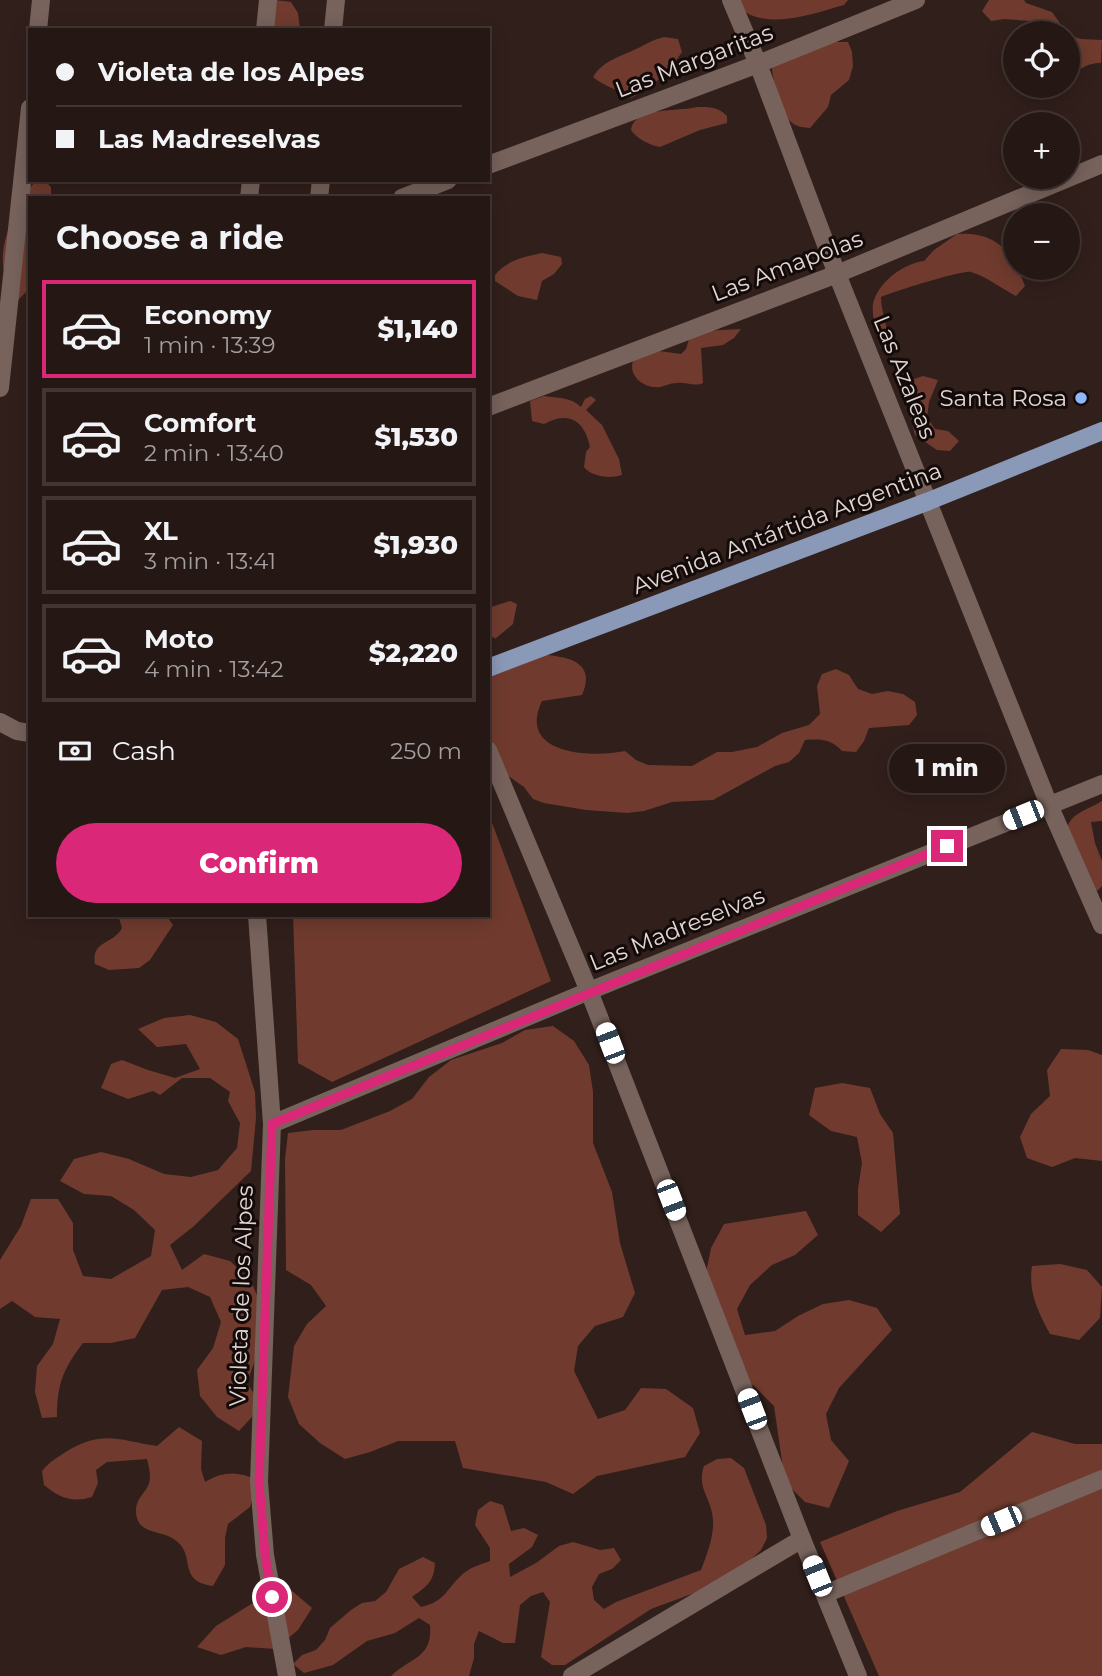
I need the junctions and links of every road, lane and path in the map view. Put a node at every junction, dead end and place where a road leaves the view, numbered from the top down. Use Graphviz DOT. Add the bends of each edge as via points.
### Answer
graph roads {
  1 [pos="41,0"];
  2 [pos="268,0"];
  3 [pos="336,0"];
  4 [pos="731,0"];
  5 [pos="916,0"];
  6 [pos="38,28"];
  7 [pos="265,28"];
  8 [pos="333,28"];
  9 [pos="758,64"];
  10 [pos="28,127"];
  11 [pos="490,164"];
  12 [pos="1102,164"];
  13 [pos="443,182"];
  14 [pos="407,196"];
  15 [pos="837,274"];
  16 [pos="0,388"];
  17 [pos="490,406"];
  18 [pos="1102,431"];
  19 [pos="929,501"];
  20 [pos="490,666"];
  21 [pos="0,722"];
  22 [pos="28,733"];
  23 [pos="490,756"];
  24 [pos="1102,784"];
  25 [pos="1049,804"];
  26 [pos="257,917"];
  27 [pos="1102,925"];
  28 [pos="589,991"];
  29 [pos="272,1124"];
  30 [pos="1102,1479"];
  31 [pos="802,1539"];
  32 [pos="825,1594"];
  33 [pos="287,1676"];
  34 [pos="572,1676"];
  35 [pos="858,1676"];
  1 -- 6 [label="street"];
  2 -- 7 [label="street"];
  3 -- 8 [label="street"];
  4 -- 9 [label="street, Las Azaleas"];
  5 -- 9 [label="street, Las Margaritas"];
  9 -- 11 [label="street, Las Margaritas"];
  9 -- 15 [label="street, Las Azaleas"];
  10 -- 16 [label="street"];
  12 -- 15 [label="street, Las Amapolas"];
  13 -- 14 [label="street"];
  15 -- 17 [label="street, Las Amapolas"];
  15 -- 19 [label="street, Las Azaleas"];
  18 -- 19 [label="main road, Avenida Antártida Argentina"];
  19 -- 20 [label="main road, Avenida Antártida Argentina"];
  19 -- 25 [label="street, Las Azaleas"];
  21 -- 22 [label="street"];
  23 -- 28 [label="street"];
  24 -- 25 [label="street, Las Madreselvas"];
  25 -- 27 [label="street, Las Azaleas"];
  25 -- 28 [label="street, Las Madreselvas"];
  26 -- 29 [label="street, Violeta de los Alpes"];
  28 -- 29 [label="street, Las Madreselvas"];
  28 -- 31 [label="street"];
  29 -- 33 [label="street, Violeta de los Alpes" via="259,1482 265,1555"];
  30 -- 32 [label="street"];
  31 -- 32 [label="street"];
  31 -- 34 [label="street"];
  32 -- 35 [label="street"];
}
